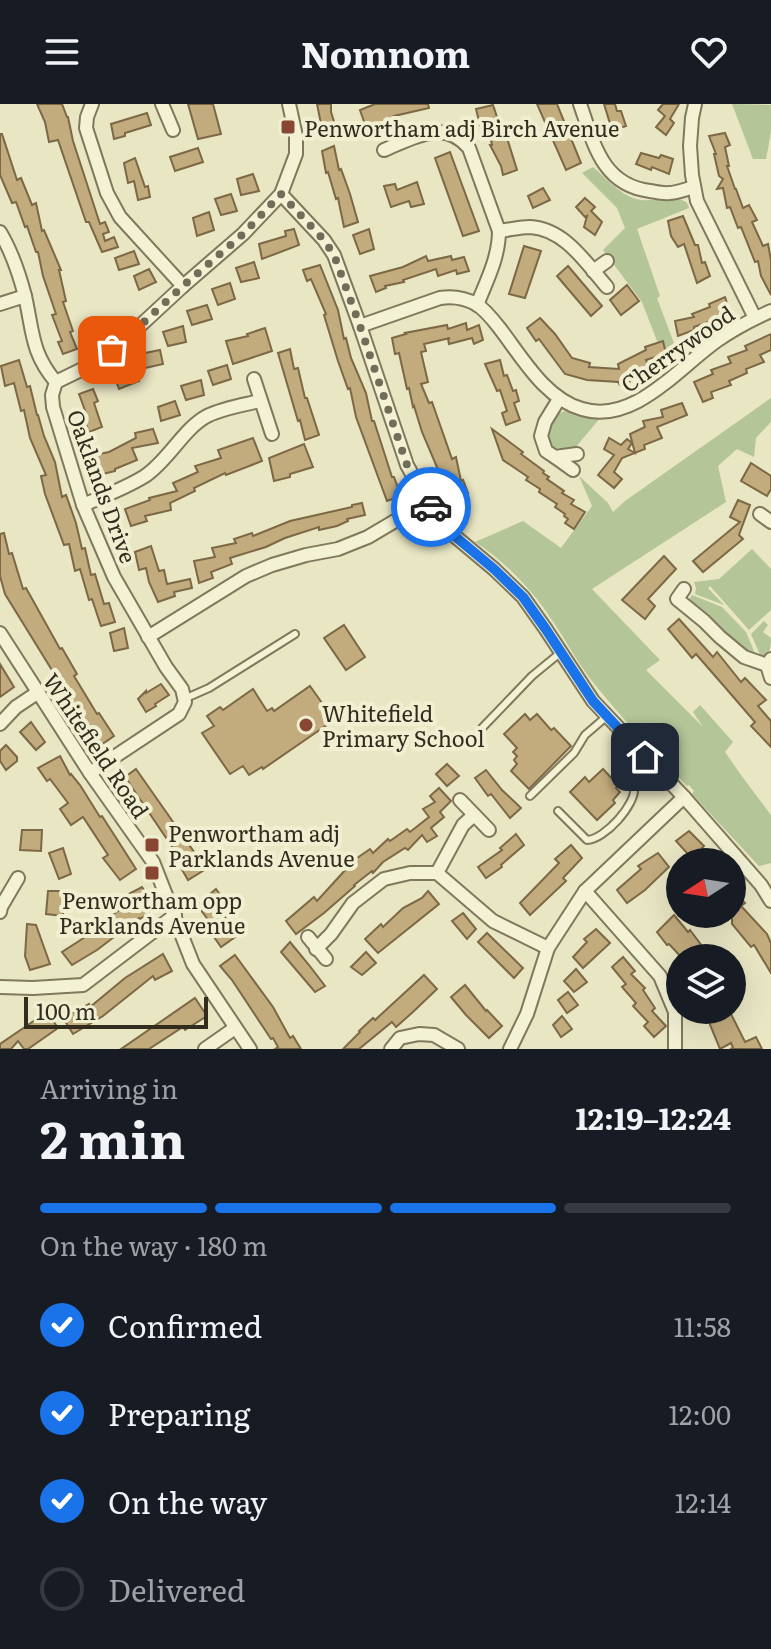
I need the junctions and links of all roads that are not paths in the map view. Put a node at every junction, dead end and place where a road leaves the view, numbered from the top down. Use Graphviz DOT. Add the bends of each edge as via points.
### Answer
graph roads {
  1 [pos="92,104"];
  2 [pos="162,104"];
  3 [pos="289,104"];
  4 [pos="580,104"];
  5 [pos="695,104"];
  6 [pos="173,130"];
  7 [pos="384,150"];
  8 [pos="694,187"];
  9 [pos="281,194"];
  10 [pos="499,231"];
  11 [pos="0,232"];
  12 [pos="607,261"];
  13 [pos="593,271"];
  14 [pos="183,286"];
  15 [pos="607,287"];
  16 [pos="25,296"];
  17 [pos="0,304"];
  18 [pos="477,305"];
  19 [pos="771,311"];
  20 [pos="755,318"];
  21 [pos="360,326"];
  22 [pos="254,379"];
  23 [pos="56,382"];
  24 [pos="559,399"];
  25 [pos="260,401"];
  26 [pos="272,434"];
  27 [pos="577,454"];
  28 [pos="555,457"];
  29 [pos="573,470"];
  30 [pos="427,502"];
  31 [pos="83,505"];
  32 [pos="675,597"];
  33 [pos="0,633"];
  34 [pos="295,634"];
  35 [pos="148,637"];
  36 [pos="560,653"];
  37 [pos="770,668"];
  38 [pos="37,693"];
  39 [pos="184,699"];
  40 [pos="606,717"];
  41 [pos="0,724"];
  42 [pos="482,728"];
  43 [pos="626,736"];
  44 [pos="90,773"];
  45 [pos="530,796"];
  46 [pos="684,797"];
  47 [pos="460,800"];
  48 [pos="558,811"];
  49 [pos="474,815"];
  50 [pos="489,830"];
  51 [pos="437,873"];
  52 [pos="18,878"];
  53 [pos="766,881"];
  54 [pos="585,891"];
  55 [pos="771,901"];
  56 [pos="0,912"];
  57 [pos="175,915"];
  58 [pos="308,937"];
  59 [pos="548,948"];
  60 [pos="0,987"];
  61 [pos="235,1028"];
  62 [pos="205,1049"];
  63 [pos="250,1049"];
  64 [pos="391,1049"];
  65 [pos="458,1049"];
  66 [pos="510,1049"];
  67 [pos="675,1049"];
  1 -- 14 [label="street" via="86,128 107,193 120,217"];
  2 -- 6 [label="street"];
  3 -- 9 [label="street" via="296,154"];
  4 -- 8 [label="street" via="606,167 623,183 669,194"];
  5 -- 8 [label="street" via="690,146"];
  7 -- 10 [label="street" via="431,132 461,139"];
  8 -- 20 [label="street"];
  9 -- 14 [label="street"];
  9 -- 21 [label="street" via="334,255"];
  10 -- 13 [label="street" via="549,231"];
  10 -- 18 [label="street" via="496,258"];
  11 -- 16 [label="street"];
  12 -- 13 [label="street"];
  13 -- 15 [label="street"];
  14 -- 23 [label="street" via="95,363"];
  16 -- 17 [label="street"];
  16 -- 23 [label="street" via="39,360"];
  18 -- 21 [label="street" via="440,298"];
  18 -- 24 [label="street, Cherrywood"];
  19 -- 20 [label="street, Cherrywood"];
  20 -- 24 [label="street, Cherrywood" via="628,407 590,412"];
  21 -- 30 [label="street" via="407,465"];
  22 -- 25 [label="street"];
  23 -- 31 [label="street, Oaklands Drive" via="53,407"];
  24 -- 28 [label="street" via="541,436 546,451"];
  25 -- 26 [label="street"];
  25 -- 31 [label="street" via="204,417 146,475"];
  27 -- 28 [label="street"];
  28 -- 29 [label="street"];
  30 -- 35 [label="street" via="368,537 246,576"];
  30 -- 36 [label="street" via="451,533 523,597"];
  31 -- 35 [label="street, Oaklands Drive"];
  32 -- 37 [label="street" via="744,657"];
  33 -- 38 [label="street, Whitefield Road"];
  34 -- 39 [label="lane"];
  35 -- 39 [label="street, Oaklands Drive"];
  36 -- 40 [label="street"];
  36 -- 42 [label="lane"];
  38 -- 41 [label="street"];
  38 -- 44 [label="street, Whitefield Road"];
  39 -- 44 [label="street" via="179,714"];
  40 -- 43 [label="street"];
  40 -- 45 [label="lane"];
  43 -- 46 [label="street"];
  43 -- 48 [label="lane" via="617,753 633,783 634,797 611,826 597,839 587,840"];
  44 -- 57 [label="street, Whitefield Road" via="153,862"];
  46 -- 53 [label="street"];
  46 -- 54 [label="street"];
  47 -- 49 [label="street"];
  49 -- 50 [label="street"];
  49 -- 51 [label="street"];
  51 -- 58 [label="street" via="384,879 353,903 321,954"];
  51 -- 59 [label="street" via="493,921"];
  52 -- 56 [label="street"];
  53 -- 55 [label="street"];
  54 -- 59 [label="street"];
  54 -- 67 [label="street" via="660,976 675,1012"];
  57 -- 60 [label="street" via="83,985"];
  57 -- 61 [label="street, Whitefield Road" via="193,964"];
  59 -- 66 [label="street"];
  61 -- 62 [label="street"];
  61 -- 63 [label="street, Whitefield Road"];
  64 -- 65 [label="street" via="419,1026 429,1027"];
}
